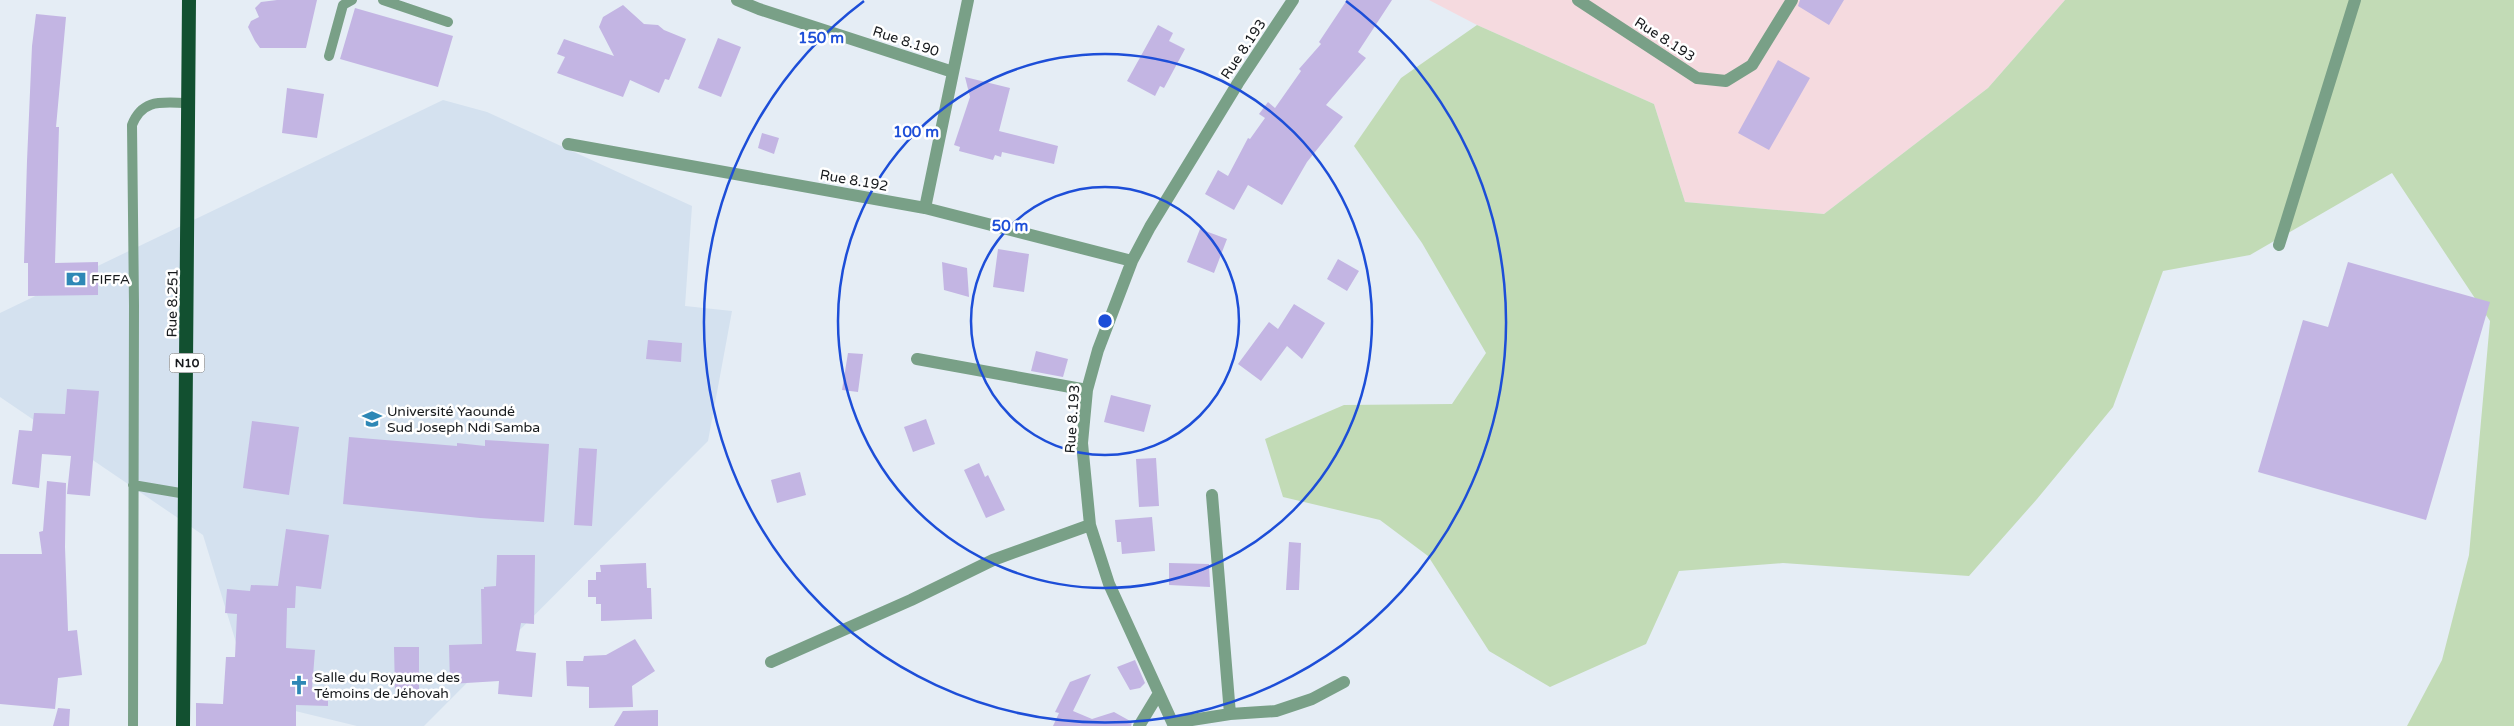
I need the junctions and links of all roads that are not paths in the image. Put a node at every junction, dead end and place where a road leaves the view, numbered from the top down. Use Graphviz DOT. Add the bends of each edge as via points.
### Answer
graph roads {
  1 [pos="189,0"];
  2 [pos="352,0"];
  3 [pos="383,0"];
  4 [pos="737,0"];
  5 [pos="968,0"];
  6 [pos="1293,0"];
  7 [pos="1578,0"];
  8 [pos="1792,0"];
  9 [pos="2355,0"];
  10 [pos="448,22"];
  11 [pos="330,56"];
  12 [pos="953,72"];
  13 [pos="189,103"];
  14 [pos="568,144"];
  15 [pos="925,208"];
  16 [pos="2279,245"];
  17 [pos="1132,261"];
  18 [pos="917,359"];
  19 [pos="1087,390"];
  20 [pos="133,485"];
  21 [pos="186,494"];
  22 [pos="1212,494"];
  23 [pos="1090,525"];
  24 [pos="771,662"];
  25 [pos="1344,682"];
  26 [pos="1159,693"];
  27 [pos="1230,714"];
  28 [pos="1174,724"];
  29 [pos="133,726"];
  30 [pos="184,726"];
  31 [pos="1139,726"];
  1 -- 13 [label="highway, Rue 8.251 / N10"];
  2 -- 11 [label="lane" via="343,5"];
  3 -- 10 [label="lane"];
  4 -- 12 [label="street, Rue 8.190"];
  5 -- 12 [label="street"];
  6 -- 17 [label="street, Rue 8.193" via="1232,92"];
  7 -- 8 [label="street, Rue 8.193" via="1697,78 1726,81 1752,66"];
  9 -- 16 [label="street"];
  12 -- 15 [label="street"];
  13 -- 20 [label="lane" via="153,104 136,114 132,125"];
  13 -- 21 [label="highway, Rue 8.251 / N10"];
  14 -- 15 [label="street, Rue 8.192"];
  15 -- 17 [label="street, Rue 8.192"];
  17 -- 19 [label="street, Rue 8.193" via="1098,350"];
  18 -- 19 [label="street"];
  19 -- 23 [label="street, Rue 8.193" via="1082,443"];
  20 -- 21 [label="lane"];
  20 -- 29 [label="lane"];
  21 -- 30 [label="highway, Rue 8.251 / N10"];
  22 -- 27 [label="street"];
  23 -- 24 [label="street" via="993,560"];
  23 -- 26 [label="street, Rue 8.193" via="1109,584"];
  25 -- 27 [label="street" via="1312,699 1276,711"];
  26 -- 28 [label="street, Rue 8.193"];
  26 -- 31 [label="street"];
  27 -- 28 [label="street"];
}
